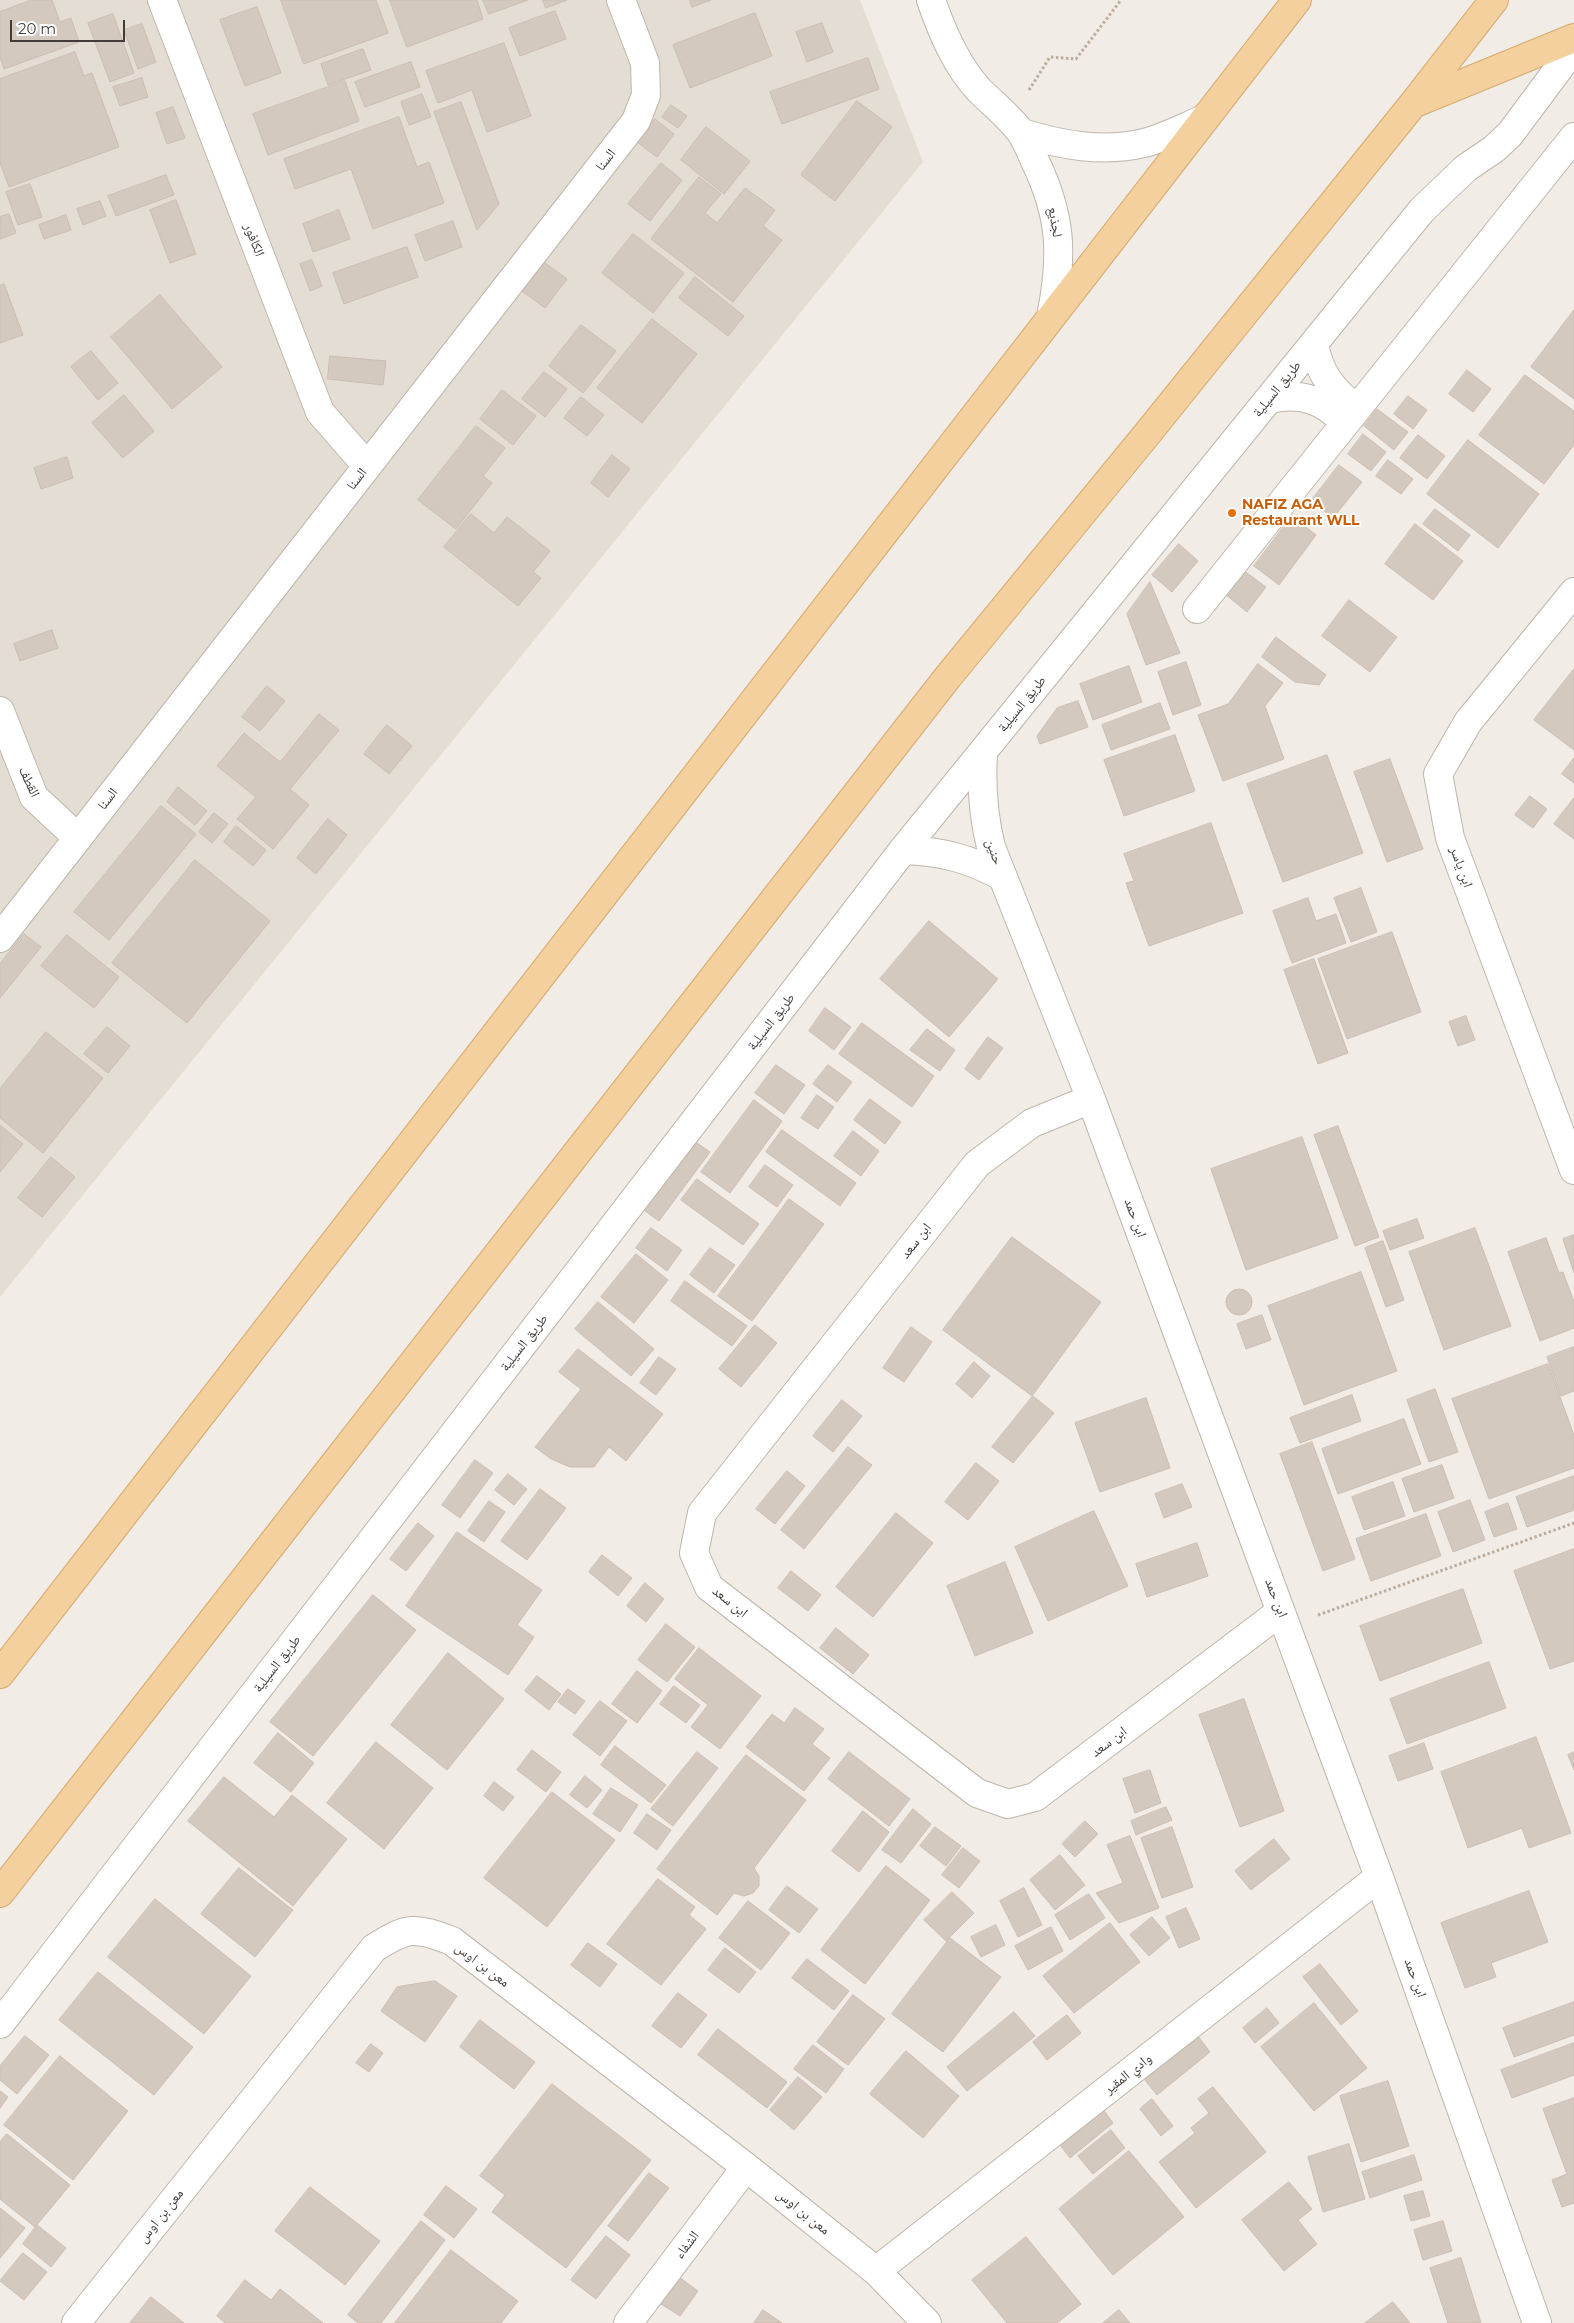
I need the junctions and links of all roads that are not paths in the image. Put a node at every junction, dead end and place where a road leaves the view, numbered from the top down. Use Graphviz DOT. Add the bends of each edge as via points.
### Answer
graph roads {
  1 [pos="162,0"];
  2 [pos="621,0"];
  3 [pos="931,0"];
  4 [pos="1297,0"];
  5 [pos="1494,0"];
  6 [pos="1574,38"];
  7 [pos="1574,48"];
  8 [pos="1413,104"];
  9 [pos="1202,120"];
  10 [pos="1015,127"];
  11 [pos="1574,137"];
  12 [pos="1051,316"];
  13 [pos="1314,344"];
  14 [pos="1270,399"];
  15 [pos="1351,416"];
  16 [pos="368,466"];
  17 [pos="1574,592"];
  18 [pos="1197,609"];
  19 [pos="0,712"];
  20 [pos="982,752"];
  21 [pos="78,838"];
  22 [pos="903,850"];
  23 [pos="1003,877"];
  24 [pos="0,938"];
  25 [pos="1092,1099"];
  26 [pos="1574,1170"];
  27 [pos="1283,1619"];
  28 [pos="0,1674"];
  29 [pos="1379,1877"];
  30 [pos="0,1893"];
  31 [pos="0,2024"];
  32 [pos="746,2167"];
  33 [pos="876,2271"];
  34 [pos="76,2323"];
  35 [pos="628,2323"];
  36 [pos="927,2323"];
  37 [pos="1537,2323"];
  1 -- 16 [label="street, الكافور" via="320,412"];
  2 -- 16 [label="street, السنا" via="645,63 646,95 636,121"];
  3 -- 10 [label="street, لجذيع" via="945,38 978,88"];
  4 -- 9 [label="main road"];
  5 -- 8 [label="main road"];
  6 -- 8 [label="main road"];
  7 -- 13 [label="street, طريق السيلية" via="1510,134 1466,168 1422,210"];
  8 -- 30 [label="main road" via="947,678"];
  9 -- 10 [label="street, لجذيع" via="1144,143 1114,147 1052,143"];
  9 -- 12 [label="main road"];
  10 -- 12 [label="street, لجذيع" via="1049,190 1056,221 1059,253"];
  11 -- 15 [label="street"];
  12 -- 28 [label="main road"];
  13 -- 14 [label="street, طريق السيلية"];
  13 -- 15 [label="street" via="1324,375"];
  14 -- 15 [label="street" via="1299,396"];
  14 -- 20 [label="street, طريق السيلية"];
  15 -- 18 [label="street"];
  16 -- 21 [label="street, السنا"];
  17 -- 26 [label="street, ابن ياسر" via="1468,722 1438,774 1450,838"];
  19 -- 21 [label="street, القطف" via="34,798"];
  20 -- 22 [label="street, طريق السيلية"];
  20 -- 23 [label="street, حنين" via="984,816 991,847"];
  21 -- 24 [label="street, السنا"];
  22 -- 23 [label="street, حنين" via="958,857"];
  22 -- 31 [label="street, طريق السيلية"];
  23 -- 25 [label="street, ابن حمد"];
  25 -- 27 [label="street, ابن حمد"];
  25 -- 27 [label="street, ابن سعد" via="1032,1123 977,1164 702,1513 694,1553 709,1587 977,1794 1008,1804 1035,1797"];
  27 -- 29 [label="street, ابن حمد"];
  29 -- 33 [label="street, وادي المقير"];
  29 -- 37 [label="street, ابن حمد"];
  32 -- 33 [label="street, معن بن اوس"];
  32 -- 34 [label="street, معن بن اوس" via="452,1941 424,1931 399,1932 374,1948"];
  32 -- 35 [label="street, الشفاء"];
  33 -- 36 [label="street, معن بن اوس"];
}
